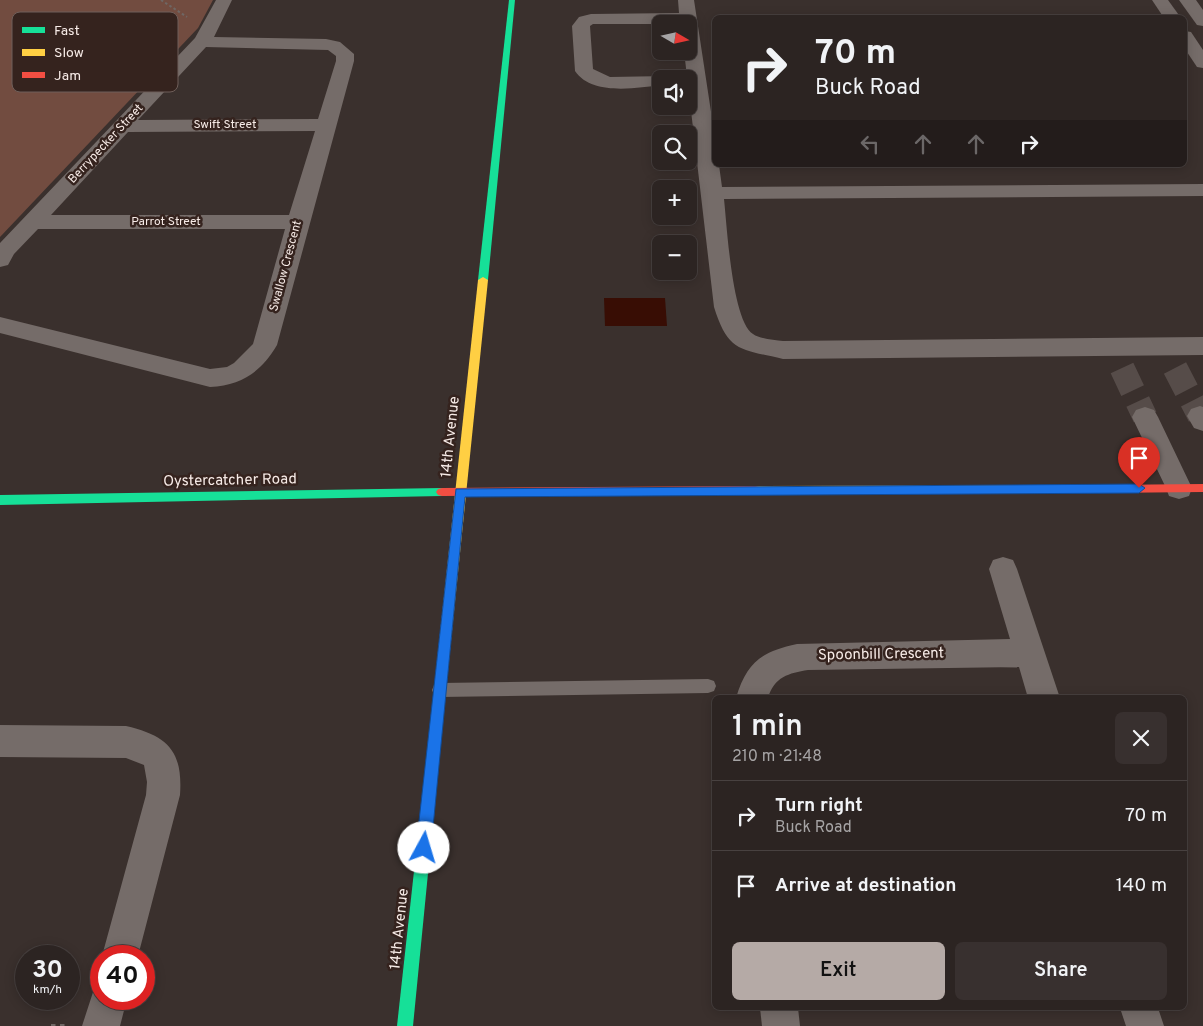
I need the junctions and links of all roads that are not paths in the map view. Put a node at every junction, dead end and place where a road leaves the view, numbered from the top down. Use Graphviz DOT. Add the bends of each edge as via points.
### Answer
graph roads {
  1 [pos="224,0"];
  2 [pos="512,0"];
  3 [pos="686,0"];
  4 [pos="1160,0"];
  5 [pos="1186,0"];
  6 [pos="688,15"];
  7 [pos="1171,15"];
  8 [pos="652,18"];
  9 [pos="1203,21"];
  10 [pos="1187,41"];
  11 [pos="201,42"];
  12 [pos="697,60"];
  13 [pos="178,67"];
  14 [pos="1199,68"];
  15 [pos="700,79"];
  16 [pos="652,80"];
  17 [pos="155,92"];
  18 [pos="327,125"];
  19 [pos="123,126"];
  20 [pos="1203,190"];
  21 [pos="713,193"];
  22 [pos="34,222"];
  23 [pos="298,222"];
  24 [pos="0,260"];
  25 [pos="0,325"];
  26 [pos="1203,346"];
  27 [pos="1163,347"];
  28 [pos="1175,368"];
  29 [pos="1145,417"];
  30 [pos="1191,488"];
  31 [pos="460,492"];
  32 [pos="0,500"];
  33 [pos="1003,569"];
  34 [pos="1030,653"];
  35 [pos="708,686"];
  36 [pos="440,690"];
  37 [pos="753,695"];
  38 [pos="1043,695"];
  39 [pos="0,741"];
  40 [pos="123,945"];
  41 [pos="105,1010"];
  42 [pos="779,1010"];
  43 [pos="1140,1010"];
  44 [pos="101,1026"];
  45 [pos="405,1026"];
  46 [pos="781,1026"];
  47 [pos="1145,1026"];
  1 -- 11 [label="street, Berrypecker Street"];
  2 -- 31 [label="street, 14th Avenue"];
  3 -- 6 [label="street"];
  4 -- 7 [label="street"];
  5 -- 9 [label="street"];
  8 -- 16 [label="street" via="591,19 582,26 584,71 606,81"];
  10 -- 14 [label="street"];
  11 -- 13 [label="street, Berrypecker Street"];
  11 -- 18 [label="street, Swallow Crescent" via="326,44 341,49 345,61"];
  12 -- 15 [label="street"];
  15 -- 21 [label="street"];
  17 -- 19 [label="street, Berrypecker Street"];
  18 -- 19 [label="street, Swift Street"];
  18 -- 23 [label="street, Swallow Crescent"];
  19 -- 22 [label="street, Berrypecker Street"];
  20 -- 21 [label="street"];
  21 -- 27 [label="street" via="726,307 733,328 746,342 783,350 1117,358"];
  22 -- 23 [label="street, Parrot Street"];
  22 -- 24 [label="street, Berrypecker Street"];
  23 -- 25 [label="street, Swallow Crescent" via="265,345 254,364 234,375 222,378 198,376"];
  26 -- 27 [label="street"];
  27 -- 28 [label="street"];
  29 -- 30 [label="street"];
  30 -- 31 [label="street, Oystercatcher Road"];
  31 -- 32 [label="street, Oystercatcher Road"];
  31 -- 36 [label="street, 14th Avenue"];
  33 -- 34 [label="street"];
  34 -- 37 [label="street, Spoonbill Crescent" via="808,656 773,664 760,676"];
  34 -- 38 [label="street"];
  35 -- 36 [label="lane"];
  36 -- 45 [label="street, 14th Avenue"];
  39 -- 40 [label="street" via="126,742 156,754 161,763 163,795"];
  41 -- 44 [label="street"];
  42 -- 46 [label="street"];
  43 -- 47 [label="street"];
}
